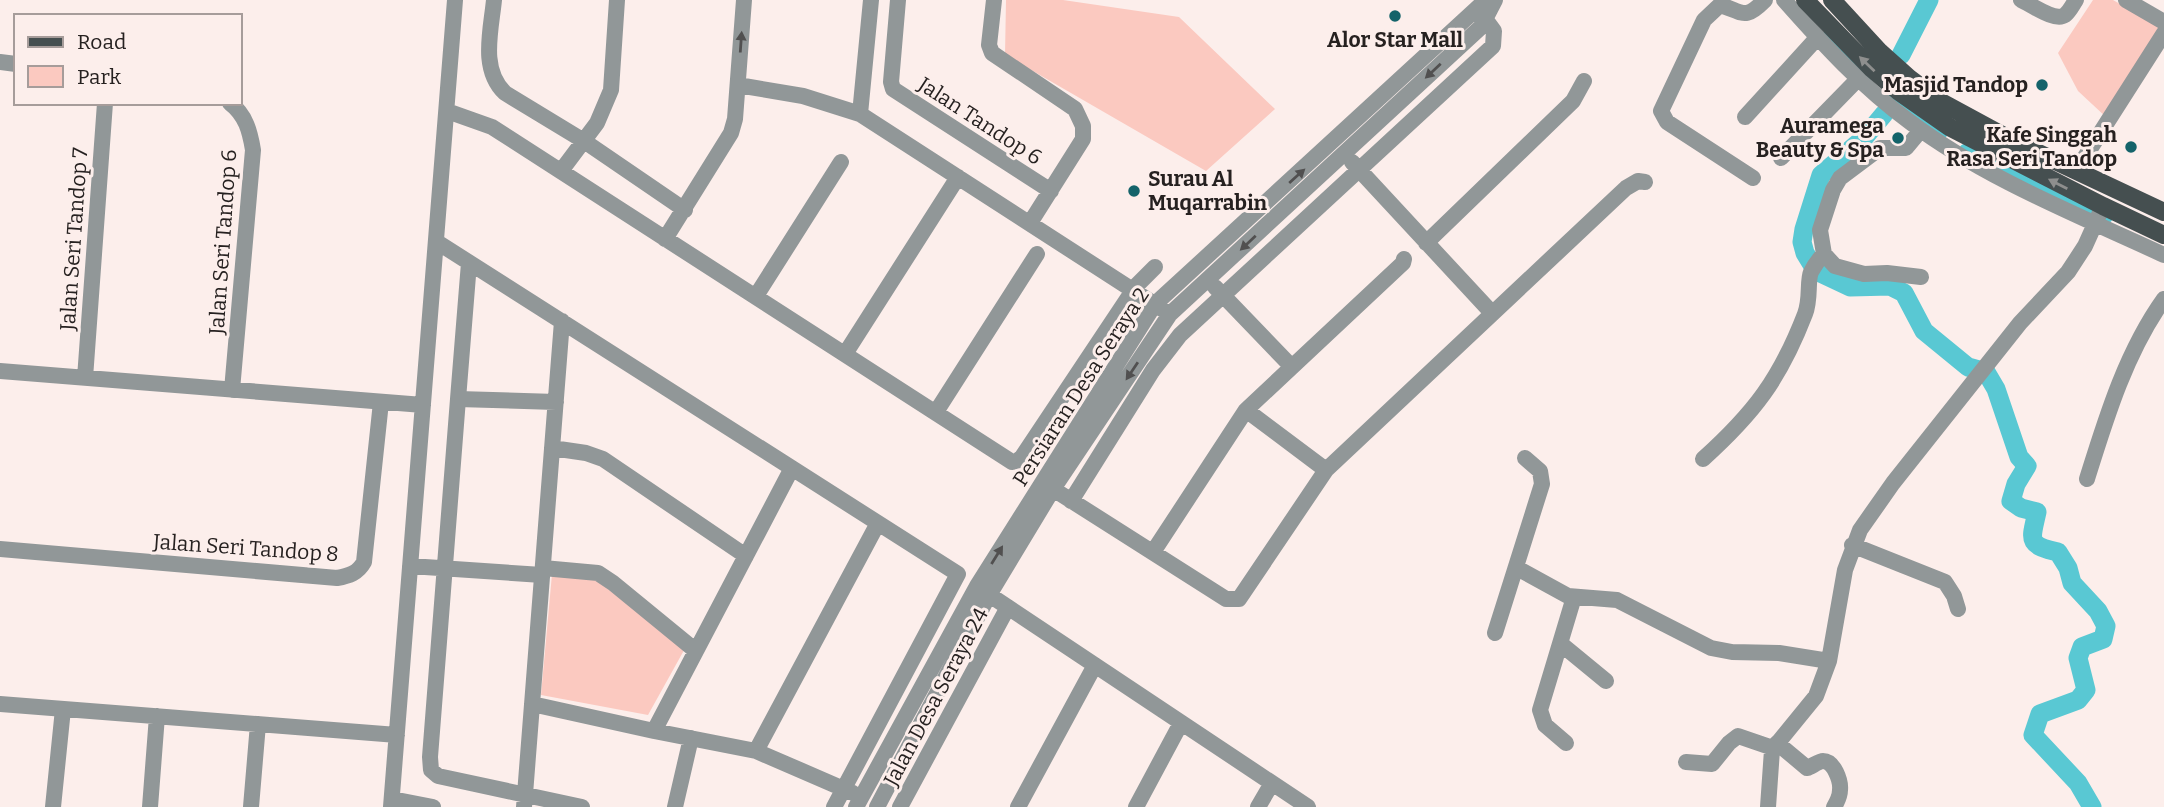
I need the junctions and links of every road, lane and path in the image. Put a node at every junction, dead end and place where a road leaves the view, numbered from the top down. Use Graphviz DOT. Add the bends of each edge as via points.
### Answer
graph roads {
  1 [pos="455,0"];
  2 [pos="494,0"];
  3 [pos="617,0"];
  4 [pos="744,0"];
  5 [pos="871,0"];
  6 [pos="898,0"];
  7 [pos="994,0"];
  8 [pos="1765,0"];
  9 [pos="1784,0"];
  10 [pos="1805,0"];
  11 [pos="1832,0"];
  12 [pos="2021,0"];
  13 [pos="2076,0"];
  14 [pos="2126,0"];
  15 [pos="1492,1"];
  16 [pos="1486,20"];
  17 [pos="2164,22"];
  18 [pos="2164,33"];
  19 [pos="1817,38"];
  20 [pos="1858,79"];
  21 [pos="864,80"];
  22 [pos="1584,81"];
  23 [pos="891,82"];
  24 [pos="738,85"];
  25 [pos="105,105"];
  26 [pos="233,105"];
  27 [pos="447,111"];
  28 [pos="860,114"];
  29 [pos="1745,117"];
  30 [pos="1921,130"];
  31 [pos="584,141"];
  32 [pos="1339,148"];
  33 [pos="1781,158"];
  34 [pos="841,162"];
  35 [pos="1358,168"];
  36 [pos="561,171"];
  37 [pos="2076,172"];
  38 [pos="958,177"];
  39 [pos="1753,178"];
  40 [pos="1645,182"];
  41 [pos="1051,191"];
  42 [pos="2103,206"];
  43 [pos="685,209"];
  44 [pos="2164,212"];
  45 [pos="1030,223"];
  46 [pos="2095,224"];
  47 [pos="2164,235"];
  48 [pos="665,239"];
  49 [pos="437,242"];
  50 [pos="1426,243"];
  51 [pos="1037,254"];
  52 [pos="1823,255"];
  53 [pos="2164,255"];
  54 [pos="1404,259"];
  55 [pos="469,262"];
  56 [pos="1155,267"];
  57 [pos="1921,277"];
  58 [pos="1209,280"];
  59 [pos="1133,289"];
  60 [pos="1222,294"];
  61 [pos="755,296"];
  62 [pos="2164,299"];
  63 [pos="1155,304"];
  64 [pos="1492,313"];
  65 [pos="1170,314"];
  66 [pos="562,321"];
  67 [pos="845,354"];
  68 [pos="1291,366"];
  69 [pos="0,371"];
  70 [pos="85,378"];
  71 [pos="232,390"];
  72 [pos="458,399"];
  73 [pos="381,402"];
  74 [pos="555,402"];
  75 [pos="423,405"];
  76 [pos="1246,410"];
  77 [pos="936,412"];
  78 [pos="552,448"];
  79 [pos="1525,458"];
  80 [pos="1703,459"];
  81 [pos="792,468"];
  82 [pos="1326,470"];
  83 [pos="2087,479"];
  84 [pos="1054,489"];
  85 [pos="1071,500"];
  86 [pos="878,523"];
  87 [pos="1852,545"];
  88 [pos="0,549"];
  89 [pos="1153,552"];
  90 [pos="746,556"];
  91 [pos="410,566"];
  92 [pos="443,568"];
  93 [pos="1517,568"];
  94 [pos="542,571"];
  95 [pos="983,591"];
  96 [pos="1574,597"];
  97 [pos="1008,607"];
  98 [pos="1958,608"];
  99 [pos="1495,633"];
  100 [pos="1561,644"];
  101 [pos="696,651"];
  102 [pos="1829,661"];
  103 [pos="1095,665"];
  104 [pos="1606,681"];
  105 [pos="0,704"];
  106 [pos="532,704"];
  107 [pos="62,709"];
  108 [pos="158,716"];
  109 [pos="1181,723"];
  110 [pos="258,724"];
  111 [pos="654,731"];
  112 [pos="397,735"];
  113 [pos="691,738"];
  114 [pos="1566,743"];
  115 [pos="1775,746"];
  116 [pos="756,751"];
  117 [pos="1686,762"];
  118 [pos="1272,783"];
  119 [pos="844,788"];
  120 [pos="525,801"];
  121 [pos="859,802"];
  122 [pos="391,803"];
  123 [pos="53,807"];
  124 [pos="150,807"];
  125 [pos="251,807"];
  126 [pos="433,807"];
  127 [pos="582,807"];
  128 [pos="675,807"];
  129 [pos="834,807"];
  130 [pos="877,807"];
  131 [pos="901,807"];
  132 [pos="1018,807"];
  133 [pos="1136,807"];
  134 [pos="1258,807"];
  135 [pos="1308,807"];
  136 [pos="1768,807"];
  137 [pos="1834,807"];
  1 -- 27 [label="street"];
  2 -- 31 [label="street" via="489,62 496,85"];
  3 -- 31 [label="street" via="611,90"];
  24 -- 4 [label="street, one-way"];
  5 -- 21 [label="street"];
  6 -- 23 [label="street, Jalan Tandop 6"];
  7 -- 41 [label="street" via="992,53 1075,109 1083,126 1083,139"];
  8 -- 39 [label="street" via="1753,12 1743,14 1720,5 1710,11 1661,111 1665,121"];
  9 -- 19 [label="street"];
  42 -- 10 [label="main road, one-way" via="1969,139 1920,108 1872,68"];
  11 -- 37 [label="main road" via="1881,52 1941,102"];
  12 -- 13 [label="street" via="2055,16 2067,13"];
  14 -- 17 [label="street"];
  15 -- 16 [label="street, Persiaran Desa Seraya 2"];
  15 -- 32 [label="street, Persiaran Desa Seraya 2"];
  16 -- 32 [label="street, Persiaran Desa Seraya 2, one-way"];
  16 -- 35 [label="street" via="1494,31 1493,46"];
  18 -- 37 [label="street"];
  19 -- 20 [label="street"];
  19 -- 29 [label="street"];
  20 -- 30 [label="street"];
  20 -- 33 [label="street"];
  21 -- 23 [label="street"];
  21 -- 28 [label="street"];
  22 -- 50 [label="street" via="1556,119"];
  23 -- 41 [label="street, Jalan Tandop 6" via="897,93"];
  24 -- 28 [label="street" via="803,96"];
  24 -- 43 [label="street" via="731,133"];
  25 -- 70 [label="street, Jalan Seri Tandop 7"];
  26 -- 71 [label="street, Jalan Seri Tandop 6" via="244,119 253,150"];
  27 -- 36 [label="street" via="484,123"];
  27 -- 49 [label="street"];
  28 -- 38 [label="street"];
  30 -- 46 [label="street" via="1988,172"];
  30 -- 52 [label="street" via="1906,148 1881,148 1840,178 1820,230"];
  31 -- 36 [label="street"];
  31 -- 43 [label="street"];
  32 -- 35 [label="street"];
  32 -- 58 [label="street, Persiaran Desa Seraya 2, one-way"];
  63 -- 32 [label="street, Persiaran Desa Seraya 2, one-way"];
  34 -- 61 [label="street"];
  35 -- 50 [label="street"];
  35 -- 60 [label="street"];
  36 -- 48 [label="street"];
  37 -- 44 [label="main road"];
  38 -- 45 [label="street"];
  38 -- 67 [label="street"];
  40 -- 64 [label="street" via="1626,188"];
  41 -- 45 [label="street"];
  42 -- 46 [label="street"];
  42 -- 47 [label="main road"];
  43 -- 48 [label="street"];
  45 -- 59 [label="street"];
  46 -- 53 [label="street"];
  46 -- 87 [label="street" via="2068,272 1971,384 1893,483"];
  48 -- 61 [label="street"];
  49 -- 55 [label="street"];
  49 -- 75 [label="street"];
  50 -- 64 [label="street"];
  51 -- 77 [label="street"];
  52 -- 57 [label="street" via="1835,267 1850,272"];
  52 -- 80 [label="street" via="1810,274 1808,306 1777,377 1745,419"];
  54 -- 68 [label="street"];
  55 -- 66 [label="street"];
  55 -- 72 [label="street"];
  56 -- 59 [label="street"];
  58 -- 60 [label="street"];
  58 -- 65 [label="street, Persiaran Desa Seraya 2"];
  59 -- 63 [label="street"];
  59 -- 77 [label="street" via="1017,461"];
  60 -- 68 [label="street"];
  60 -- 85 [label="street" via="1165,352"];
  61 -- 67 [label="street"];
  62 -- 83 [label="street" via="2115,394"];
  63 -- 65 [label="street"];
  95 -- 63 [label="street, Persiaran Desa Seraya 2, one-way"];
  64 -- 82 [label="street"];
  65 -- 84 [label="street, Persiaran Desa Seraya 2, one-way"];
  66 -- 74 [label="street"];
  66 -- 81 [label="street"];
  67 -- 77 [label="street"];
  68 -- 76 [label="street"];
  69 -- 70 [label="street"];
  70 -- 71 [label="street"];
  71 -- 73 [label="street"];
  72 -- 74 [label="street"];
  72 -- 92 [label="street"];
  73 -- 75 [label="street"];
  73 -- 88 [label="street, Jalan Seri Tandop 8" via="364,562 349,576"];
  74 -- 78 [label="street"];
  75 -- 91 [label="street"];
  76 -- 82 [label="street"];
  76 -- 89 [label="street"];
  78 -- 90 [label="street" via="603,459"];
  78 -- 94 [label="street"];
  79 -- 93 [label="street" via="1543,477"];
  81 -- 86 [label="street"];
  81 -- 90 [label="street"];
  82 -- 89 [label="street" via="1239,599 1226,599"];
  84 -- 85 [label="street"];
  84 -- 95 [label="street, Persiaran Desa Seraya 2"];
  85 -- 89 [label="street"];
  86 -- 116 [label="street"];
  86 -- 119 [label="street" via="958,574"];
  87 -- 98 [label="street" via="1945,582"];
  87 -- 102 [label="street"];
  90 -- 101 [label="street"];
  91 -- 92 [label="street"];
  91 -- 112 [label="street"];
  92 -- 94 [label="street"];
  92 -- 120 [label="street" via="432,770 438,776"];
  93 -- 96 [label="street"];
  93 -- 99 [label="street"];
  94 -- 101 [label="street" via="598,573"];
  94 -- 106 [label="street"];
  95 -- 97 [label="street"];
  95 -- 121 [label="street, Persiaran Desa Seraya 2"];
  95 -- 130 [label="street, Persiaran Desa Seraya 2"];
  96 -- 100 [label="street"];
  96 -- 102 [label="street" via="1617,600 1723,651"];
  97 -- 103 [label="street"];
  97 -- 131 [label="street, Jalan Desa Seraya 24"];
  100 -- 104 [label="street"];
  100 -- 114 [label="street" via="1540,710 1545,725"];
  101 -- 111 [label="street"];
  102 -- 115 [label="street" via="1816,696"];
  103 -- 109 [label="street"];
  103 -- 132 [label="street"];
  105 -- 107 [label="street"];
  106 -- 111 [label="street"];
  106 -- 120 [label="street"];
  107 -- 108 [label="street"];
  107 -- 123 [label="street"];
  108 -- 110 [label="street"];
  108 -- 124 [label="street"];
  109 -- 118 [label="street"];
  109 -- 133 [label="street"];
  110 -- 112 [label="street"];
  110 -- 125 [label="street"];
  111 -- 113 [label="street"];
  112 -- 122 [label="street"];
  113 -- 116 [label="street"];
  113 -- 128 [label="street"];
  115 -- 117 [label="street" via="1738,736 1712,764"];
  115 -- 136 [label="street"];
  115 -- 137 [label="street" via="1807,768 1821,761 1833,767 1840,792"];
  116 -- 119 [label="street"];
  118 -- 134 [label="street"];
  118 -- 135 [label="street"];
  119 -- 121 [label="street"];
  119 -- 129 [label="street"];
  120 -- 127 [label="street"];
  122 -- 126 [label="street"];
}
